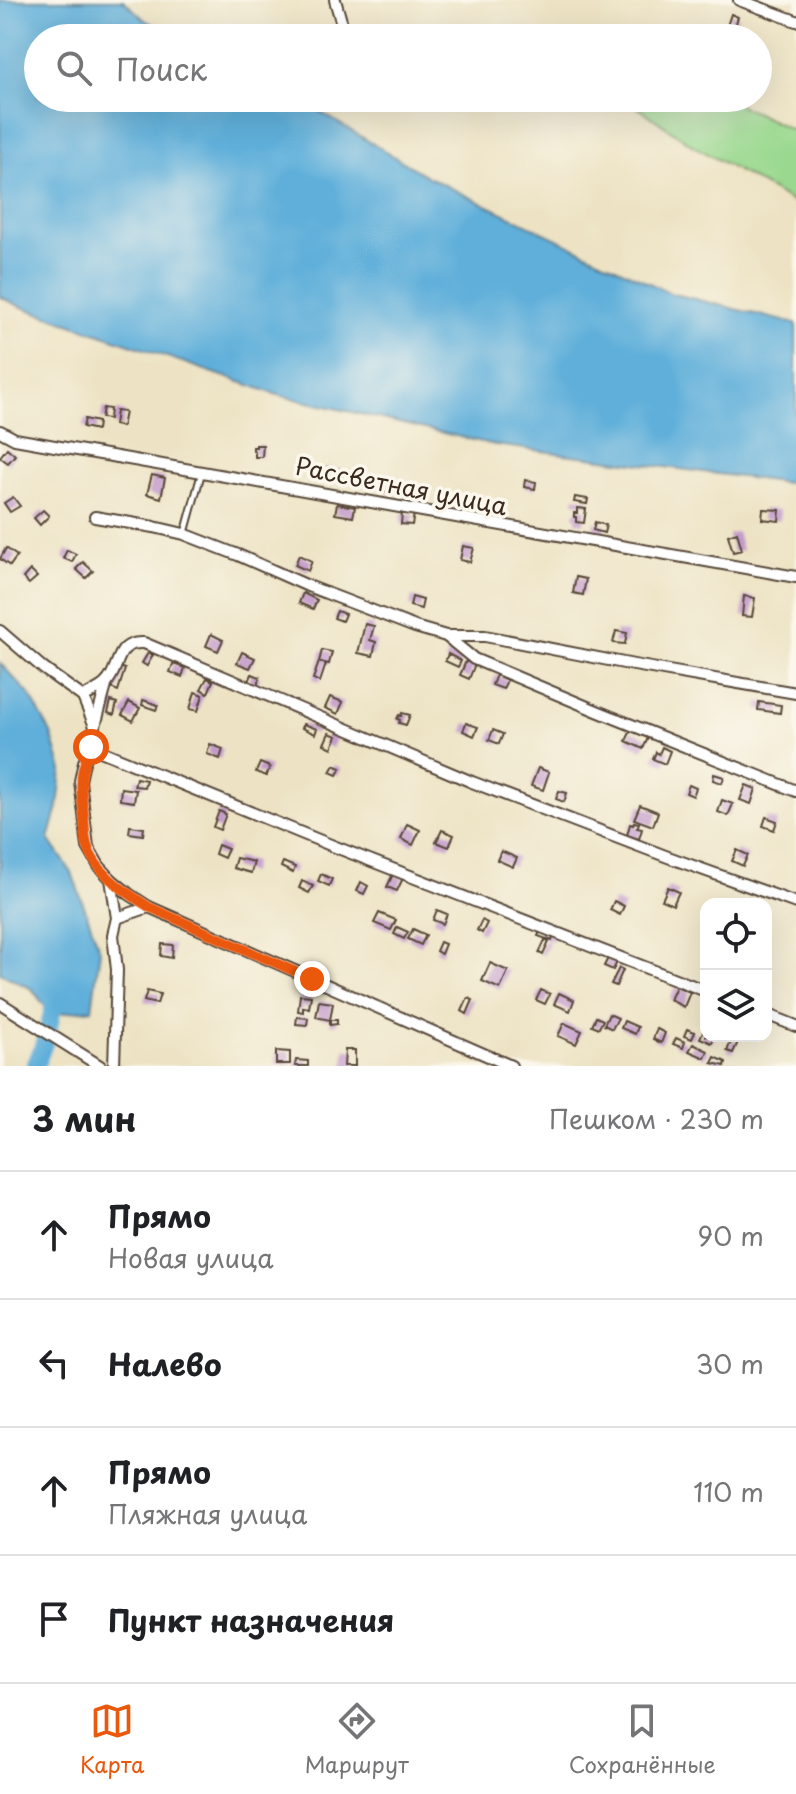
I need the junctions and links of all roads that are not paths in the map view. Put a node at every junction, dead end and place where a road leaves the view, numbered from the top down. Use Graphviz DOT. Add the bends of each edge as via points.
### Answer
graph roads {
  1 [pos="335,0"];
  2 [pos="739,0"];
  3 [pos="796,21"];
  4 [pos="342,24"];
  5 [pos="0,431"];
  6 [pos="202,471"];
  7 [pos="95,517"];
  8 [pos="184,534"];
  9 [pos="796,577"];
  10 [pos="0,631"];
  11 [pos="446,636"];
  12 [pos="107,682"];
  13 [pos="796,693"];
  14 [pos="83,697"];
  15 [pos="95,726"];
  16 [pos="91,747"];
  17 [pos="796,791"];
  18 [pos="111,879"];
  19 [pos="796,903"];
  20 [pos="149,907"];
  21 [pos="117,918"];
  22 [pos="700,989"];
  23 [pos="0,1003"];
  24 [pos="772,1016"];
  25 [pos="796,1026"];
  26 [pos="100,1066"];
  27 [pos="114,1066"];
  28 [pos="511,1066"];
  1 -- 4 [label="street"];
  2 -- 3 [label="street"];
  5 -- 6 [label="street, Рассветная улица" via="15,439"];
  6 -- 8 [label="lane"];
  6 -- 9 [label="street, Рассветная улица"];
  7 -- 8 [label="street"];
  8 -- 11 [label="street"];
  10 -- 14 [label="street"];
  11 -- 13 [label="street" via="485,636"];
  11 -- 17 [label="street" via="474,659"];
  12 -- 14 [label="street"];
  12 -- 15 [label="street"];
  12 -- 19 [label="street" via="124,648 144,643 472,782"];
  14 -- 15 [label="street"];
  15 -- 16 [label="street"];
  16 -- 18 [label="street" via="80,781 88,847"];
  16 -- 22 [label="street"];
  18 -- 20 [label="street"];
  18 -- 21 [label="street"];
  20 -- 21 [label="street"];
  20 -- 28 [label="street"];
  21 -- 27 [label="street"];
  23 -- 26 [label="street"];
  24 -- 25 [label="street"];
}
